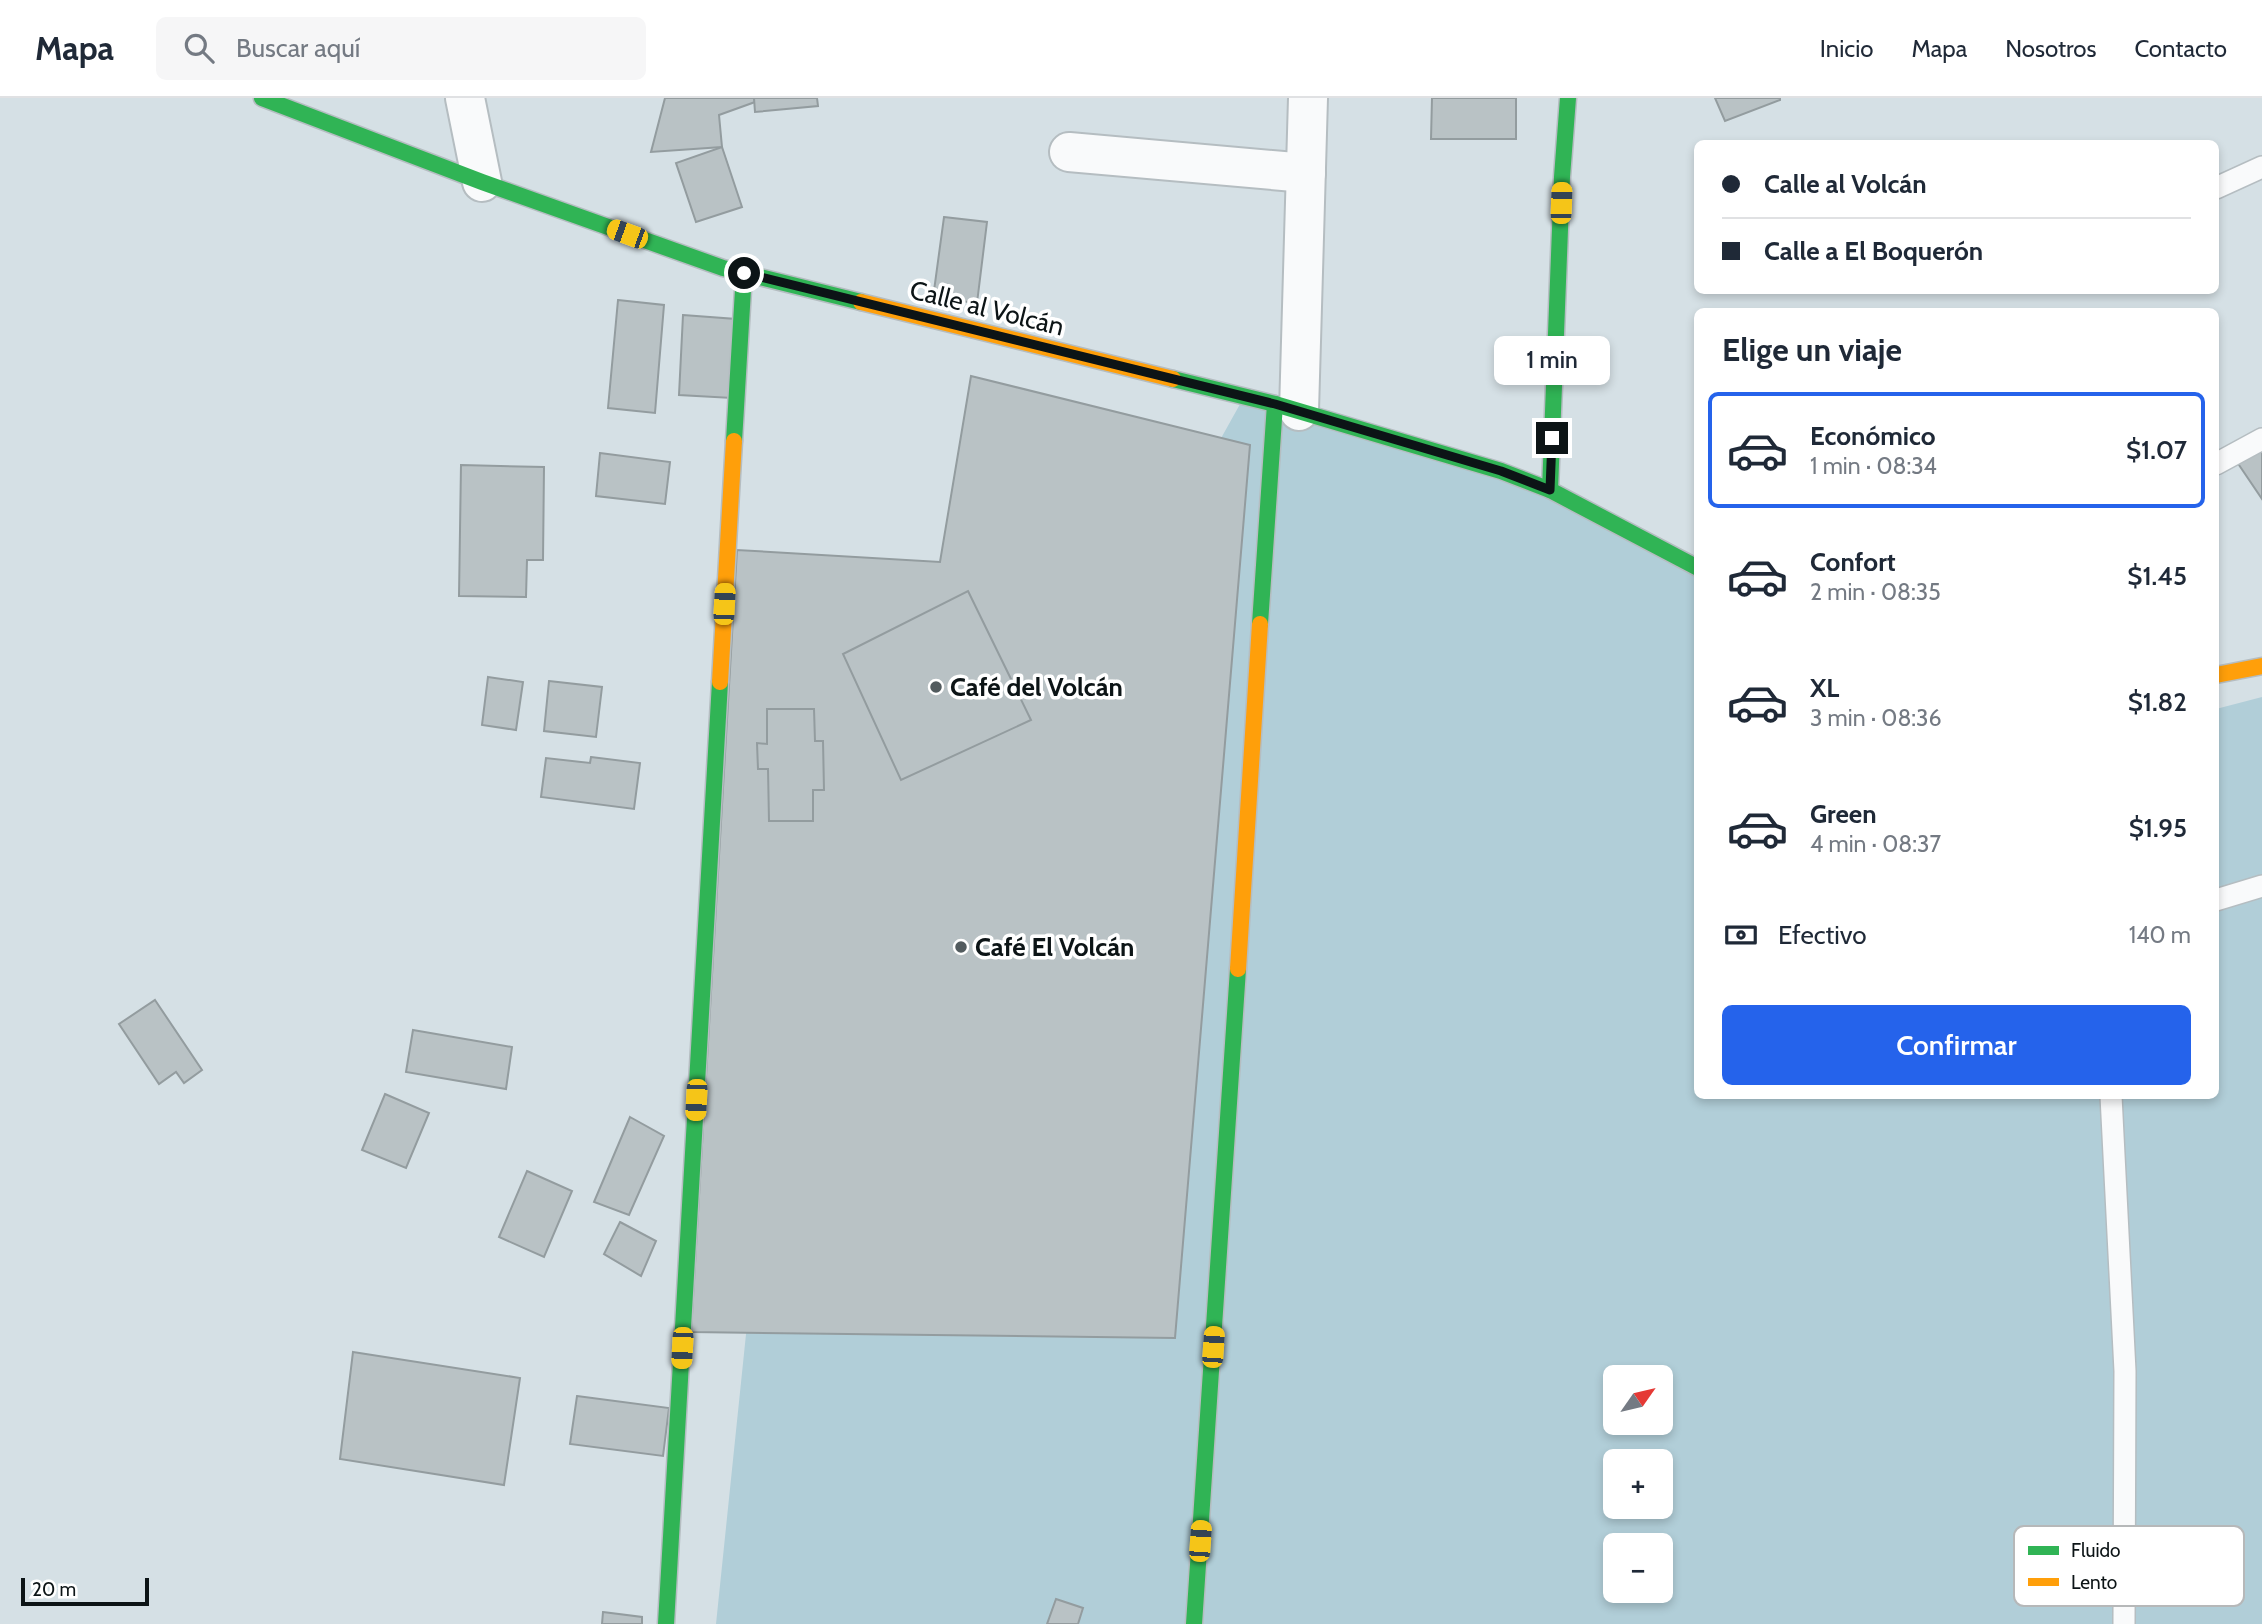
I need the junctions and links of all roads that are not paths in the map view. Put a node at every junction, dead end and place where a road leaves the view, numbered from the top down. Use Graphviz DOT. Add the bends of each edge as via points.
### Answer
graph roads {
  1 [pos="262,98"];
  2 [pos="465,98"];
  3 [pos="1308,98"];
  4 [pos="1568,98"];
  5 [pos="1069,152"];
  6 [pos="2262,167"];
  7 [pos="1306,173"];
  8 [pos="482,182"];
  9 [pos="2219,187"];
  10 [pos="744,273"];
  11 [pos="1287,408"];
  12 [pos="2262,439"];
  13 [pos="2219,462"];
  14 [pos="1550,490"];
  15 [pos="1694,566"];
  16 [pos="2262,666"];
  17 [pos="2219,675"];
  18 [pos="2262,886"];
  19 [pos="2219,899"];
  20 [pos="2111,1099"];
  21 [pos="2124,1526"];
  22 [pos="2124,1606"];
  23 [pos="666,1624"];
  24 [pos="1194,1624"];
  25 [pos="2124,1624"];
  1 -- 8 [label="street, Calle al Volcán"];
  2 -- 8 [label="street"];
  3 -- 7 [label="street"];
  4 -- 14 [label="street"];
  5 -- 7 [label="street"];
  6 -- 9 [label="lane"];
  7 -- 11 [label="street"];
  8 -- 10 [label="street, Calle al Volcán"];
  10 -- 11 [label="street, Calle al Volcán"];
  10 -- 23 [label="street"];
  11 -- 14 [label="street, Calle al Volcán" via="1501,471"];
  11 -- 24 [label="street"];
  12 -- 13 [label="lane"];
  14 -- 15 [label="street, Calle al Volcán"];
  16 -- 17 [label="street"];
  18 -- 19 [label="lane"];
  20 -- 21 [label="lane" via="2125,1371"];
  22 -- 25 [label="lane"];
}
